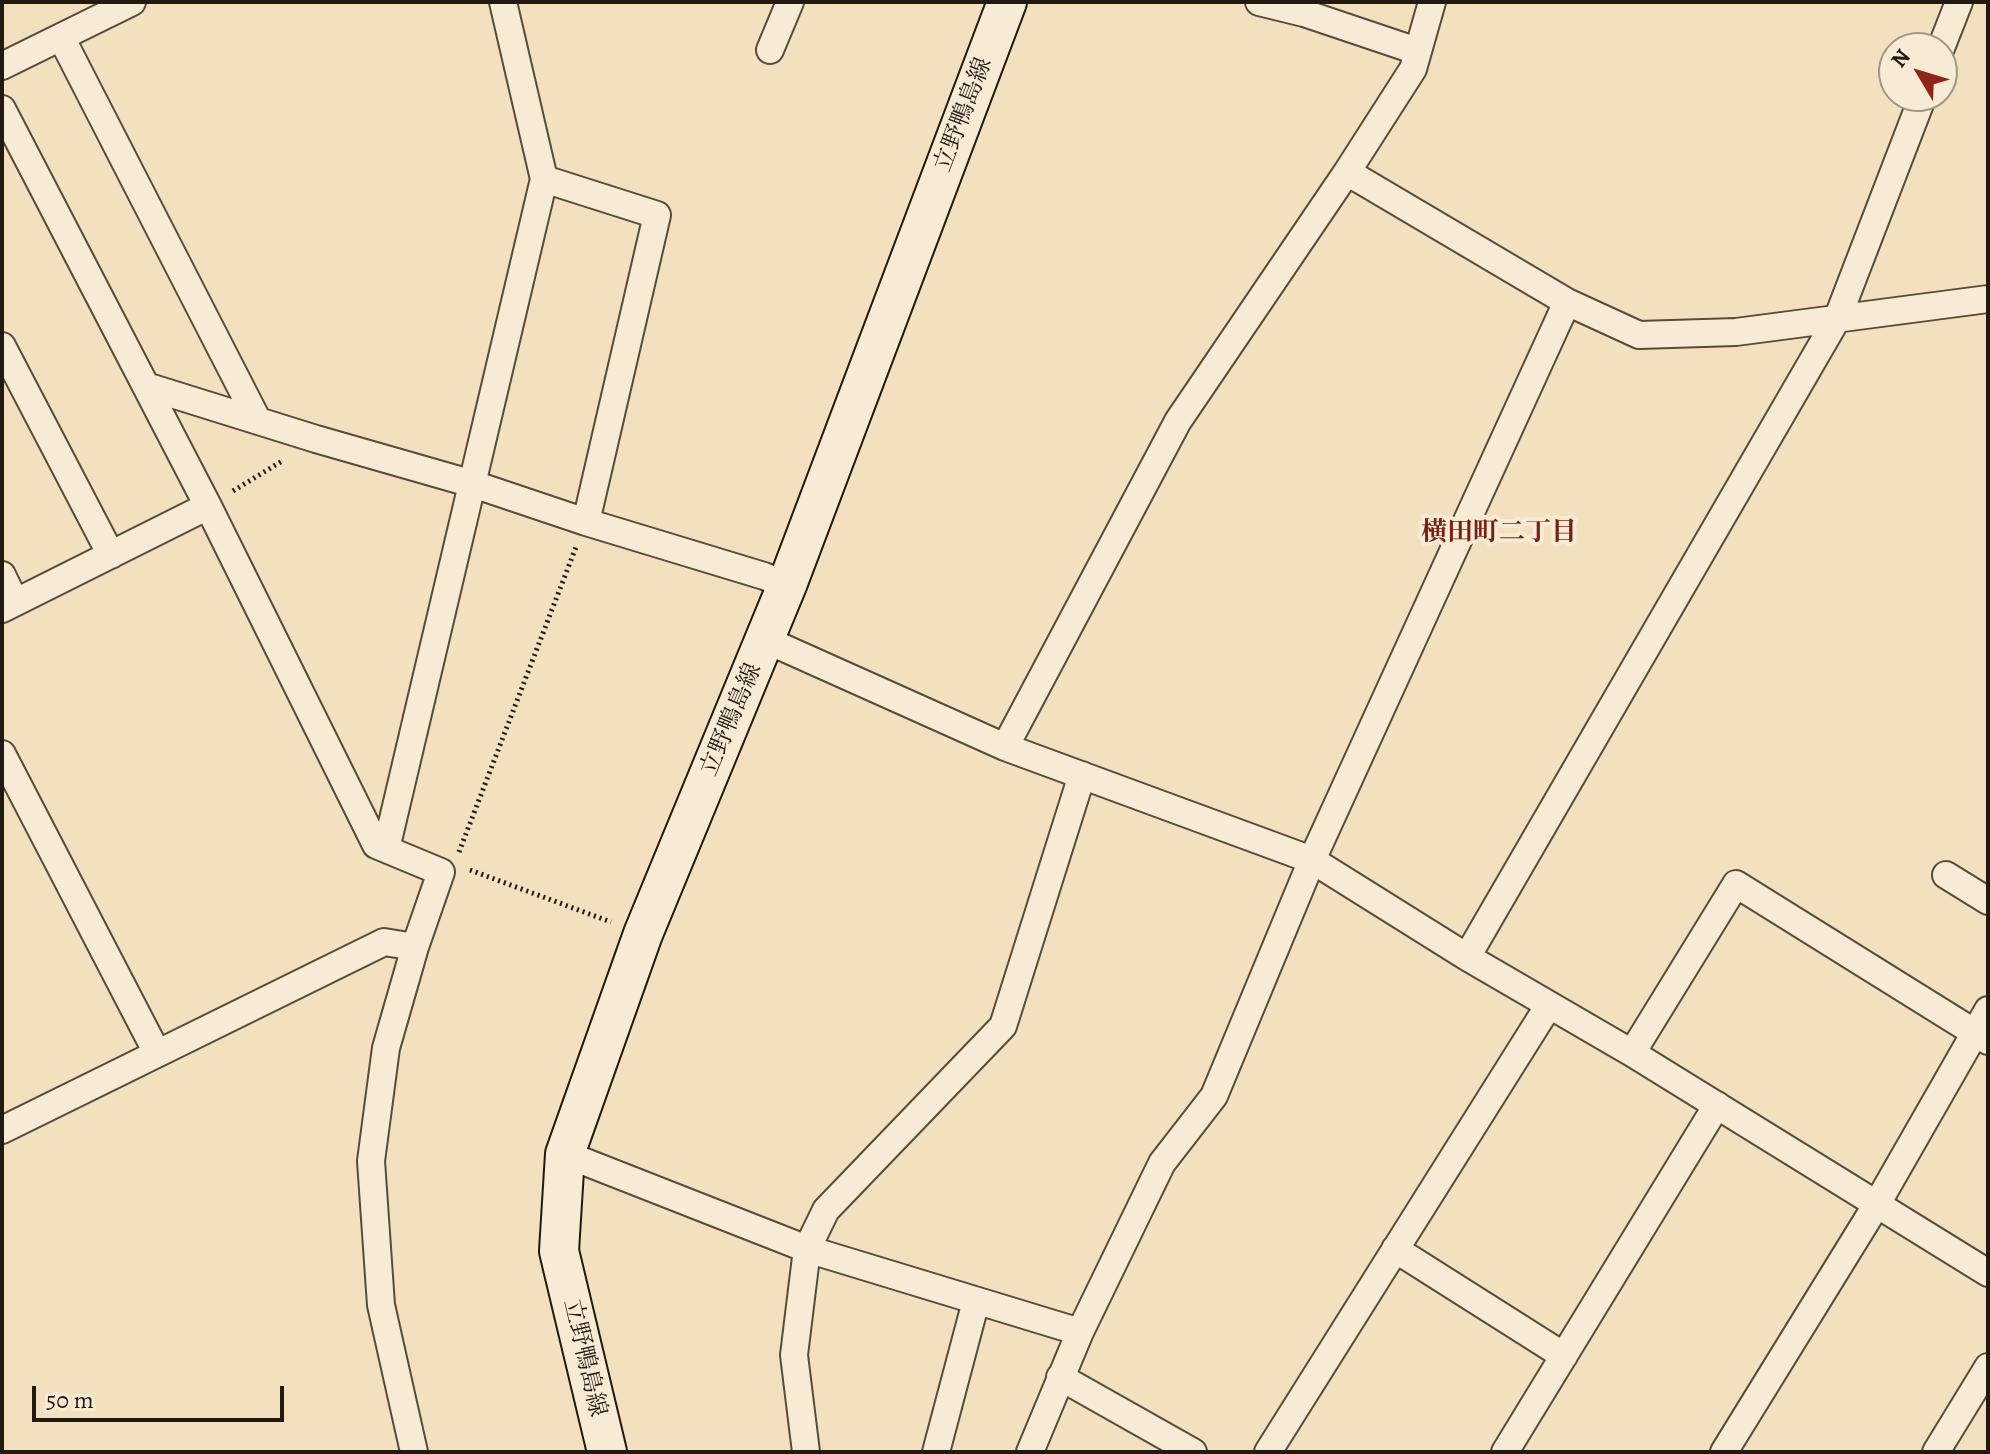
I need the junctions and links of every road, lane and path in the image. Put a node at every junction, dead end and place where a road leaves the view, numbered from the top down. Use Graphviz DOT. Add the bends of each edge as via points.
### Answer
graph roads {
  1 [pos="132,2"];
  2 [pos="503,2"];
  3 [pos="790,2"];
  4 [pos="1007,2"];
  5 [pos="1259,2"];
  6 [pos="1432,2"];
  7 [pos="1959,2"];
  8 [pos="1947,32"];
  9 [pos="61,37"];
  10 [pos="770,50"];
  11 [pos="1417,51"];
  12 [pos="2,66"];
  13 [pos="2,109"];
  14 [pos="1917,112"];
  15 [pos="1347,172"];
  16 [pos="544,179"];
  17 [pos="1988,299"];
  18 [pos="1567,302"];
  19 [pos="1838,317"];
  20 [pos="2,346"];
  21 [pos="146,386"];
  22 [pos="258,421"];
  23 [pos="316,439"];
  24 [pos="473,484"];
  25 [pos="208,506"];
  26 [pos="586,522"];
  27 [pos="111,555"];
  28 [pos="2,575"];
  29 [pos="787,585"];
  30 [pos="9,606"];
  31 [pos="764,641"];
  32 [pos="1005,747"];
  33 [pos="2,754"];
  34 [pos="1082,775"];
  35 [pos="386,849"];
  36 [pos="1312,860"];
  37 [pos="448,868"];
  38 [pos="1946,875"];
  39 [pos="1988,901"];
  40 [pos="643,934"];
  41 [pos="415,947"];
  42 [pos="1467,957"];
  43 [pos="1549,1005"];
  44 [pos="1984,1028"];
  45 [pos="157,1053"];
  46 [pos="1632,1053"];
  47 [pos="1717,1105"];
  48 [pos="2,1130"];
  49 [pos="565,1154"];
  50 [pos="1877,1204"];
  51 [pos="807,1249"];
  52 [pos="1395,1249"];
  53 [pos="1988,1273"];
  54 [pos="976,1301"];
  55 [pos="1080,1332"];
  56 [pos="1564,1356"];
  57 [pos="1988,1367"];
  58 [pos="1060,1377"];
  59 [pos="413,1452"];
  60 [pos="607,1452"];
  61 [pos="806,1452"];
  62 [pos="936,1452"];
  63 [pos="1030,1452"];
  64 [pos="1193,1452"];
  65 [pos="1268,1452"];
  66 [pos="1505,1452"];
  67 [pos="1724,1452"];
  68 [pos="1936,1452"];
  1 -- 9 [label="street"];
  2 -- 16 [label="street"];
  3 -- 10 [label="street"];
  4 -- 29 [label="main road, 立野鴨島線"];
  5 -- 11 [label="street"];
  6 -- 11 [label="street"];
  7 -- 8 [label="street"];
  9 -- 12 [label="street"];
  9 -- 22 [label="street"];
  11 -- 15 [label="street" via="1413,69"];
  13 -- 21 [label="street"];
  14 -- 19 [label="street"];
  15 -- 18 [label="street"];
  15 -- 32 [label="street" via="1178,421"];
  16 -- 24 [label="street"];
  16 -- 26 [label="street" via="657,215"];
  17 -- 19 [label="street"];
  18 -- 19 [label="street" via="1639,335 1736,332"];
  18 -- 36 [label="street"];
  19 -- 42 [label="street"];
  20 -- 27 [label="street"];
  21 -- 22 [label="street"];
  21 -- 25 [label="street"];
  22 -- 23 [label="street"];
  23 -- 24 [label="street"];
  23 -- 25 [label="path"];
  24 -- 26 [label="street"];
  24 -- 35 [label="street"];
  25 -- 27 [label="street"];
  25 -- 35 [label="street" via="376,845"];
  26 -- 29 [label="street"];
  26 -- 37 [label="path"];
  27 -- 30 [label="street"];
  28 -- 30 [label="street"];
  29 -- 31 [label="main road, 立野鴨島線"];
  31 -- 32 [label="street"];
  31 -- 40 [label="main road, 立野鴨島線"];
  32 -- 34 [label="street"];
  33 -- 45 [label="street"];
  34 -- 36 [label="street"];
  34 -- 51 [label="street" via="1003,1026 826,1210"];
  35 -- 37 [label="street"];
  36 -- 42 [label="street"];
  36 -- 55 [label="street" via="1214,1096 1162,1163"];
  37 -- 40 [label="path"];
  37 -- 41 [label="street"];
  38 -- 39 [label="street"];
  40 -- 49 [label="main road, 立野鴨島線"];
  41 -- 45 [label="street" via="384,942"];
  41 -- 59 [label="street" via="386,1048 371,1161 381,1305"];
  42 -- 43 [label="street"];
  43 -- 46 [label="street"];
  43 -- 52 [label="street"];
  44 -- 46 [label="street" via="1736,884"];
  44 -- 50 [label="street"];
  45 -- 48 [label="street"];
  46 -- 47 [label="street"];
  47 -- 50 [label="street"];
  47 -- 56 [label="street"];
  49 -- 51 [label="street"];
  49 -- 60 [label="main road, 立野鴨島線" via="559,1251"];
  50 -- 53 [label="street"];
  50 -- 67 [label="street"];
  51 -- 54 [label="street"];
  51 -- 61 [label="street" via="794,1355"];
  52 -- 56 [label="street"];
  52 -- 65 [label="street"];
  54 -- 55 [label="street"];
  54 -- 62 [label="street"];
  55 -- 58 [label="street"];
  56 -- 66 [label="street"];
  57 -- 68 [label="street"];
  58 -- 63 [label="street"];
  58 -- 64 [label="street"];
}
